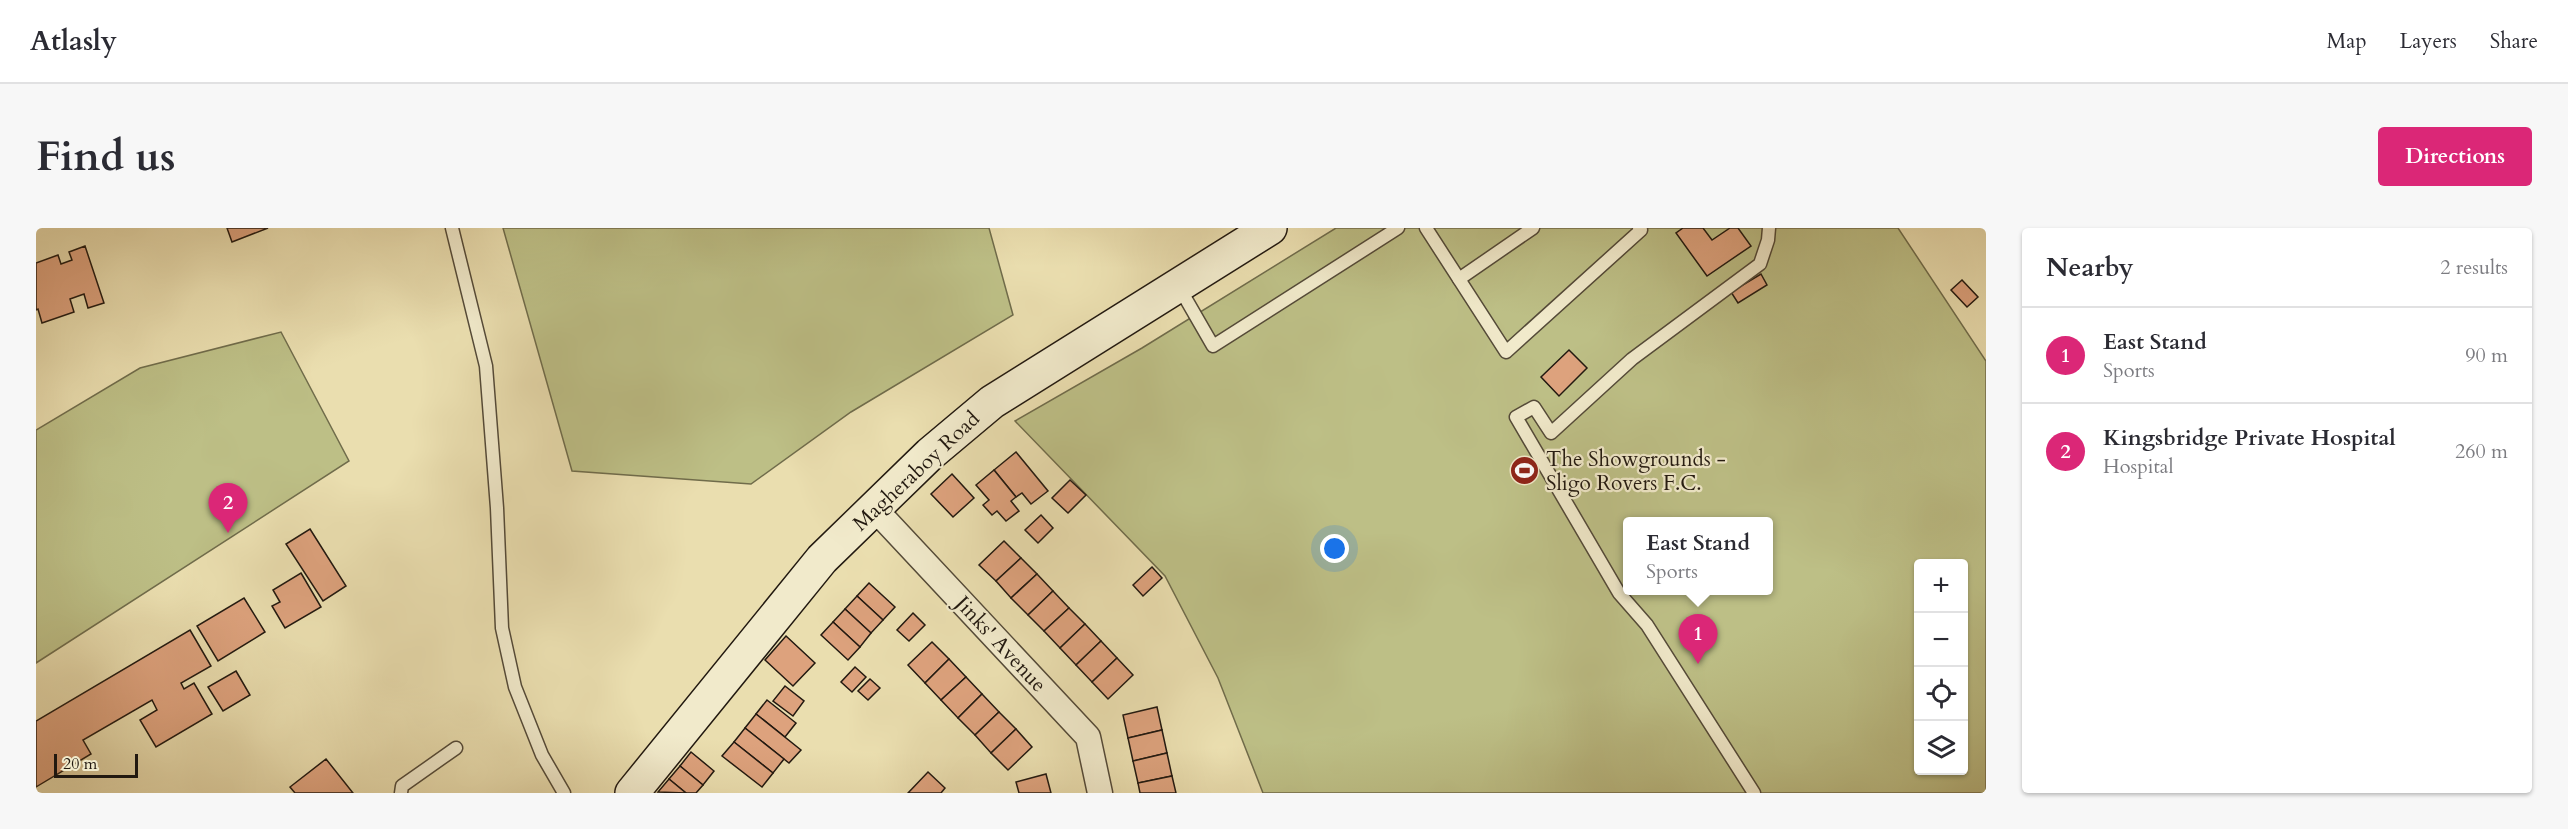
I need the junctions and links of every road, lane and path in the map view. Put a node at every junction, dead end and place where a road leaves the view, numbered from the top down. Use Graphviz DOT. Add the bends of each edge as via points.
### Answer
graph roads {
  1 [pos="452,228"];
  2 [pos="1270,228"];
  3 [pos="1398,228"];
  4 [pos="1426,228"];
  5 [pos="1533,228"];
  6 [pos="1639,228"];
  7 [pos="1769,228"];
  8 [pos="1459,279"];
  9 [pos="1177,284"];
  10 [pos="873,511"];
  11 [pos="456,748"];
  12 [pos="401,793"];
  13 [pos="564,793"];
  14 [pos="632,793"];
  15 [pos="1100,793"];
  16 [pos="1754,793"];
  1 -- 13 [label="lane" via="486,366 502,628 515,687 542,755"];
  2 -- 9 [label="street, Magheraboy Road"];
  3 -- 9 [label="lane" via="1213,346"];
  4 -- 8 [label="lane"];
  5 -- 8 [label="lane"];
  6 -- 8 [label="lane" via="1506,352"];
  7 -- 16 [label="lane" via="1760,264 1632,359 1551,433 1534,407 1516,417 1619,593 1647,625"];
  9 -- 10 [label="street, Magheraboy Road" via="992,402 930,454"];
  10 -- 14 [label="street, Magheraboy Road" via="822,559"];
  10 -- 15 [label="street, Jinks' Avenue" via="1088,737"];
  11 -- 12 [label="lane" via="402,786"];
}
